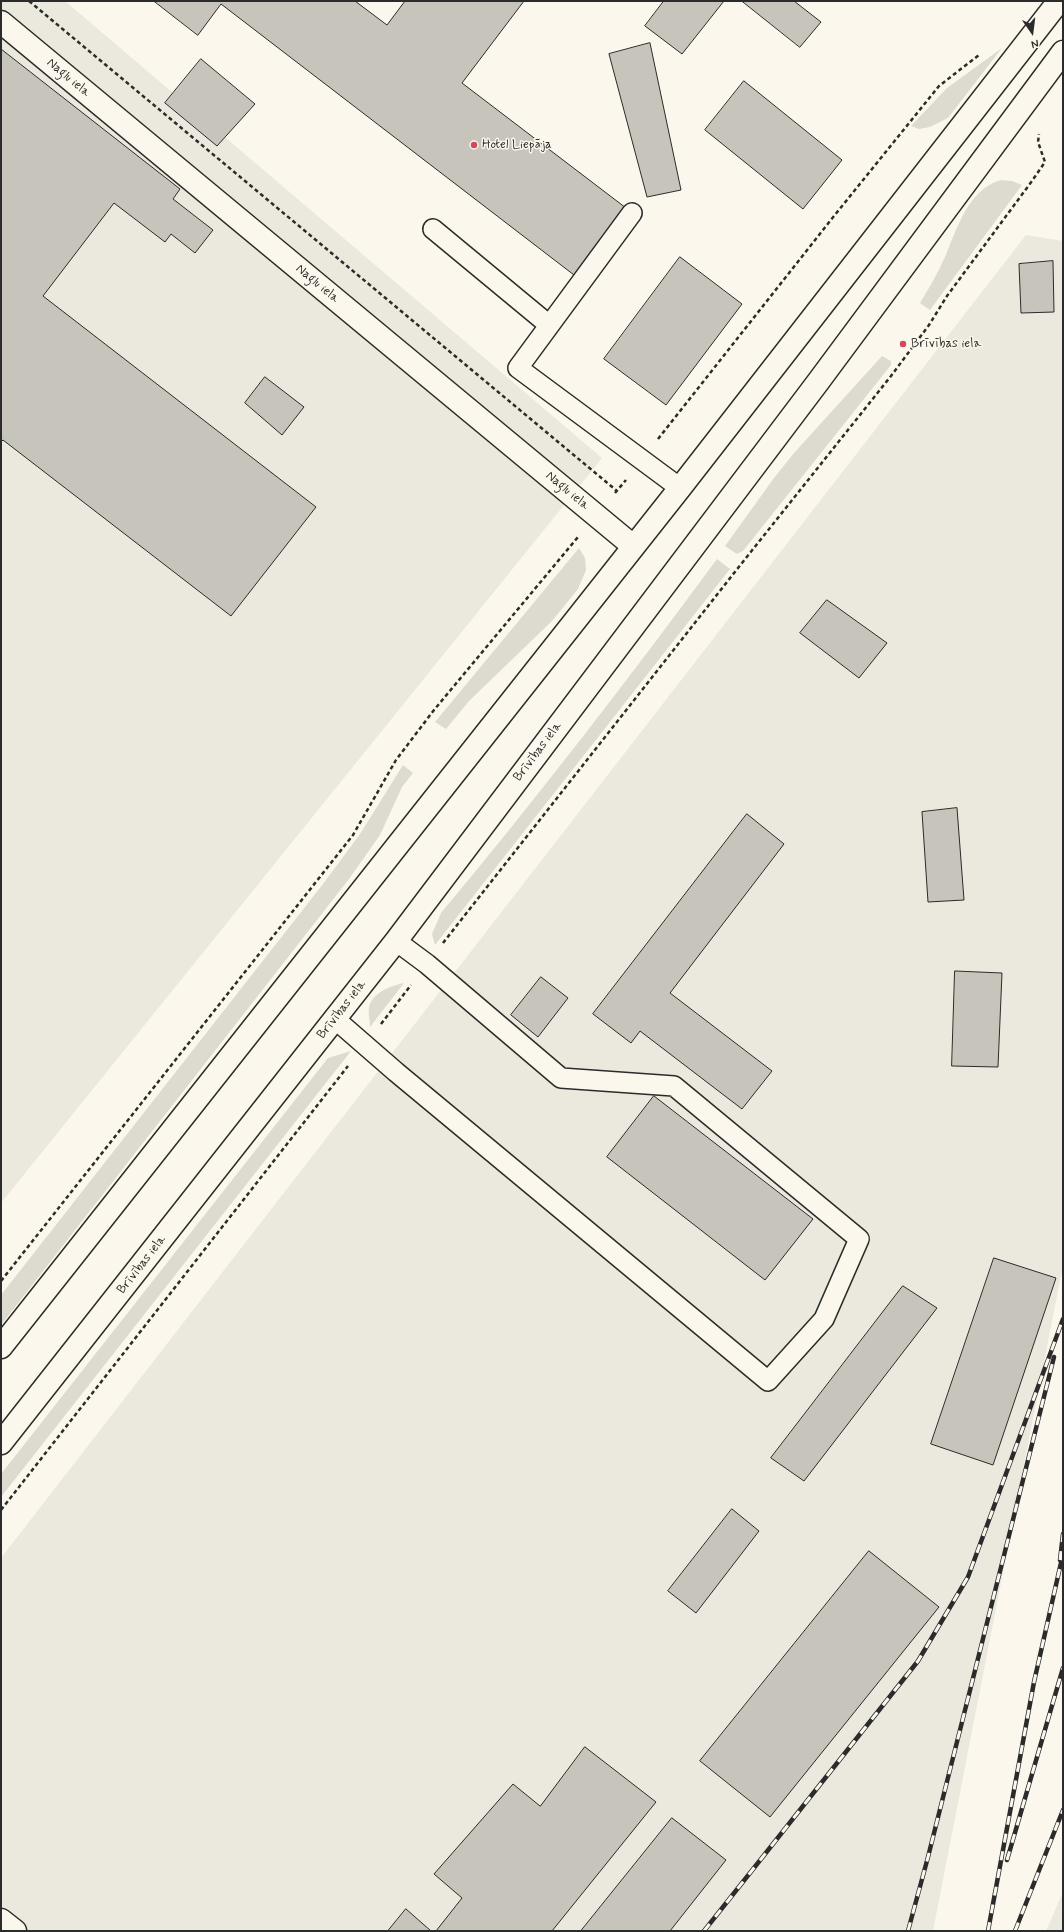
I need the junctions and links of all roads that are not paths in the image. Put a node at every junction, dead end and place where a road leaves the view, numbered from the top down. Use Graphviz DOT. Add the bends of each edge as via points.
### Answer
graph roads {
  1 [pos="1059,1"];
  2 [pos="1,22"];
  3 [pos="1063,52"];
  4 [pos="632,213"];
  5 [pos="432,229"];
  6 [pos="549,325"];
  7 [pos="680,488"];
  8 [pos="634,546"];
  9 [pos="396,941"];
  10 [pos="335,1019"];
  11 [pos="1,1347"];
  12 [pos="1,1443"];
  13 [pos="1,1920"];
  14 [pos="16,1931"];
  1 -- 7 [label="main road"];
  2 -- 8 [label="main road, Naglu iela"];
  3 -- 9 [label="main road, Brīvības iela" via="818,382"];
  4 -- 6 [label="lane"];
  5 -- 6 [label="lane"];
  6 -- 7 [label="lane" via="518,368"];
  7 -- 8 [label="main road"];
  8 -- 11 [label="main road"];
  9 -- 10 [label="main road, Brīvības iela"];
  9 -- 10 [label="lane" via="427,964 561,1078 674,1086 859,1239 824,1318 768,1381 402,1078"];
  10 -- 12 [label="main road, Brīvības iela"];
  13 -- 14 [label="main road"];
}
